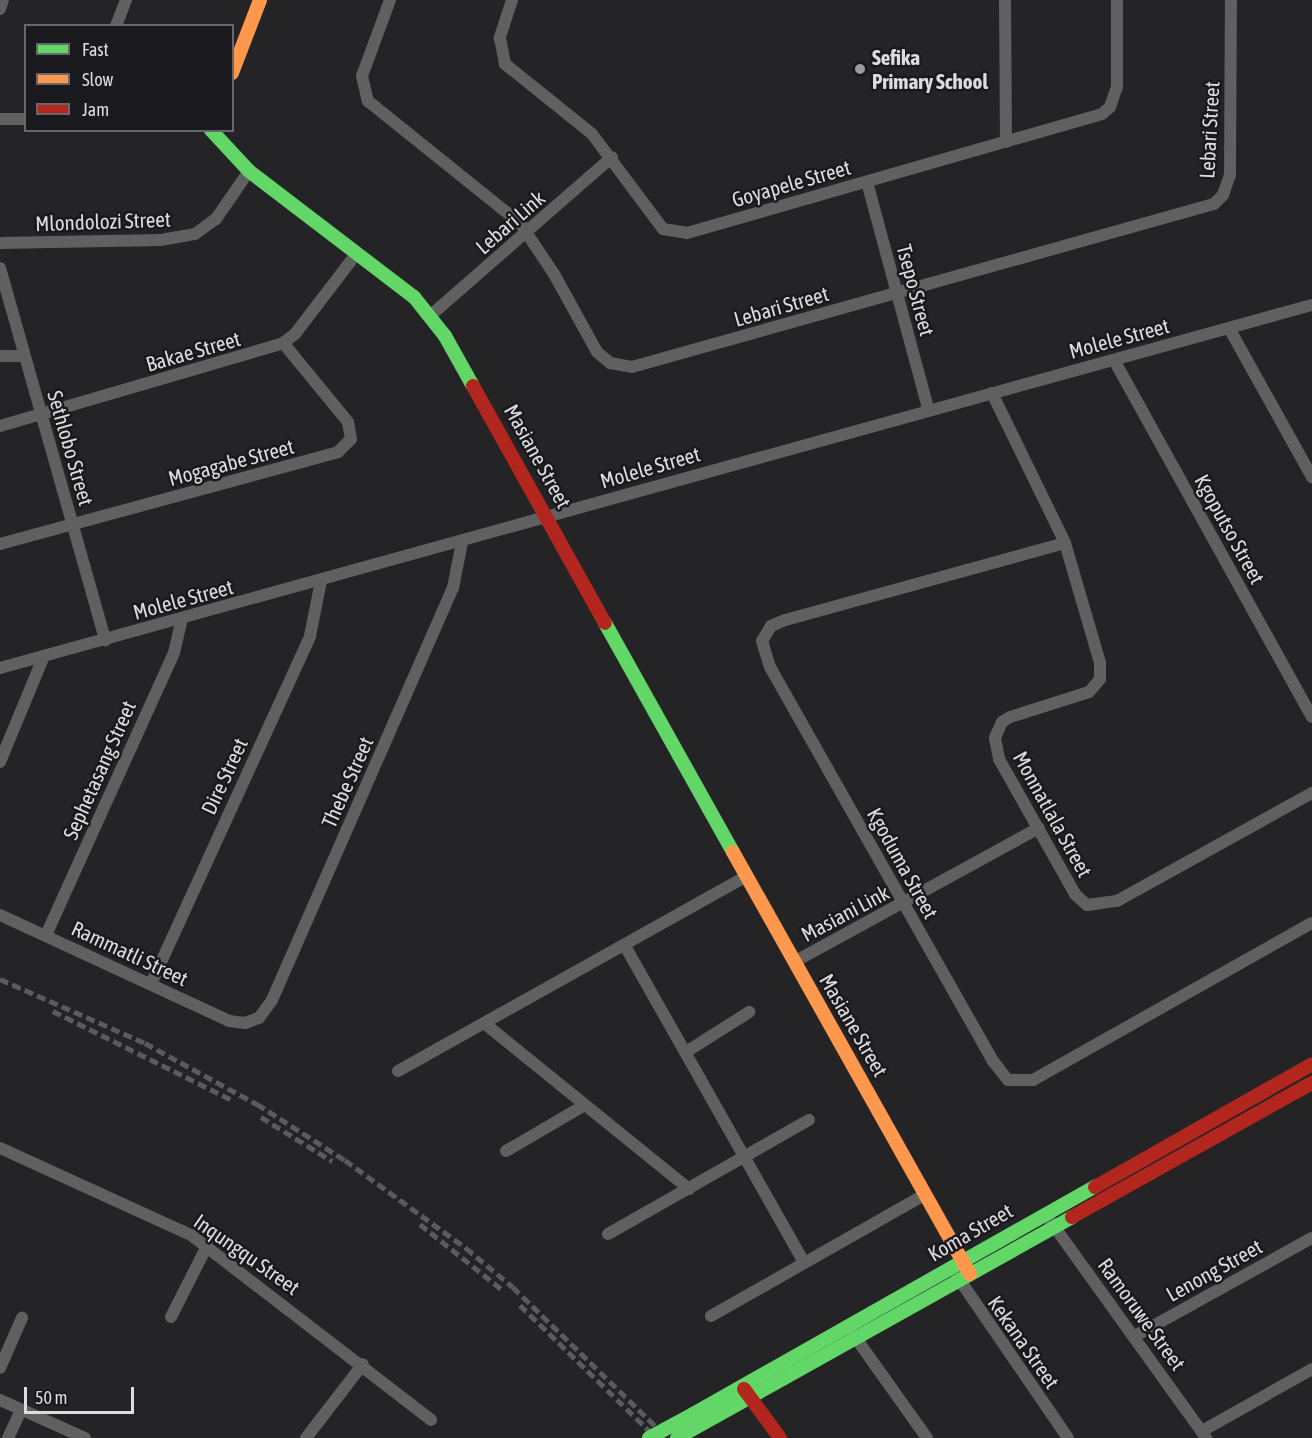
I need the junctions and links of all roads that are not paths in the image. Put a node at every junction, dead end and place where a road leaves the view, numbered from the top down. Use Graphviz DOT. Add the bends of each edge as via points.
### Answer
graph roads {
  1 [pos="3,0"];
  2 [pos="126,0"];
  3 [pos="260,0"];
  4 [pos="390,0"];
  5 [pos="512,0"];
  6 [pos="1005,0"];
  7 [pos="1117,0"];
  8 [pos="1231,0"];
  9 [pos="0,9"];
  10 [pos="117,24"];
  11 [pos="234,68"];
  12 [pos="0,119"];
  13 [pos="24,119"];
  14 [pos="210,132"];
  15 [pos="1006,142"];
  16 [pos="612,157"];
  17 [pos="249,171"];
  18 [pos="867,182"];
  19 [pos="528,233"];
  20 [pos="0,243"];
  21 [pos="357,253"];
  22 [pos="0,268"];
  23 [pos="897,294"];
  24 [pos="1312,305"];
  25 [pos="431,315"];
  26 [pos="1230,328"];
  27 [pos="283,343"];
  28 [pos="0,356"];
  29 [pos="24,356"];
  30 [pos="1114,360"];
  31 [pos="992,393"];
  32 [pos="928,408"];
  33 [pos="42,415"];
  34 [pos="0,426"];
  35 [pos="1312,477"];
  36 [pos="548,516"];
  37 [pos="73,525"];
  38 [pos="462,542"];
  39 [pos="1065,543"];
  40 [pos="0,544"];
  41 [pos="321,581"];
  42 [pos="182,619"];
  43 [pos="105,640"];
  44 [pos="43,658"];
  45 [pos="0,668"];
  46 [pos="1312,717"];
  47 [pos="0,762"];
  48 [pos="1312,793"];
  49 [pos="1039,828"];
  50 [pos="747,876"];
  51 [pos="904,904"];
  52 [pos="0,915"];
  53 [pos="1312,923"];
  54 [pos="46,935"];
  55 [pos="625,946"];
  56 [pos="794,962"];
  57 [pos="151,984"];
  58 [pos="749,1012"];
  59 [pos="245,1023"];
  60 [pos="484,1023"];
  61 [pos="686,1052"];
  62 [pos="1312,1064"];
  63 [pos="398,1071"];
  64 [pos="1312,1083"];
  65 [pos="583,1106"];
  66 [pos="809,1120"];
  67 [pos="0,1148"];
  68 [pos="506,1151"];
  69 [pos="746,1157"];
  70 [pos="689,1189"];
  71 [pos="926,1194"];
  72 [pos="1045,1214"];
  73 [pos="1054,1227"];
  74 [pos="608,1234"];
  75 [pos="1312,1238"];
  76 [pos="207,1246"];
  77 [pos="965,1258"];
  78 [pos="804,1262"];
  79 [pos="952,1266"];
  80 [pos="965,1277"];
  81 [pos="711,1316"];
  82 [pos="171,1317"];
  83 [pos="22,1318"];
  84 [pos="847,1326"];
  85 [pos="1135,1336"];
  86 [pos="856,1339"];
  87 [pos="363,1364"];
  88 [pos="0,1368"];
  89 [pos="1312,1369"];
  90 [pos="742,1386"];
  91 [pos="751,1397"];
  92 [pos="0,1400"];
  93 [pos="21,1410"];
  94 [pos="697,1419"];
  95 [pos="431,1420"];
  96 [pos="1204,1435"];
  97 [pos="8,1438"];
  98 [pos="85,1438"];
  99 [pos="306,1438"];
  100 [pos="649,1438"];
  101 [pos="677,1438"];
  102 [pos="780,1438"];
  103 [pos="927,1438"];
  104 [pos="1068,1438"];
  1 -- 9 [label="street"];
  2 -- 10 [label="street"];
  3 -- 11 [label="street"];
  4 -- 19 [label="street, Lebari Street" via="362,76 368,100 503,207"];
  5 -- 16 [label="street, Goyapele Street" via="500,38 505,64 578,120"];
  6 -- 15 [label="street"];
  7 -- 15 [label="street, Goyapele Street" via="1117,87 1110,107 1090,120"];
  8 -- 23 [label="street, Lebari Street" via="1230,169 1227,186 1214,204"];
  12 -- 13 [label="street"];
  14 -- 17 [label="street, Masiane Street"];
  15 -- 18 [label="street, Goyapele Street"];
  16 -- 18 [label="street, Goyapele Street" via="652,218 673,233 700,230"];
  16 -- 19 [label="street, Lebari Link"];
  17 -- 20 [label="street, Mlondolozi Street" via="216,219 195,234 161,240"];
  17 -- 21 [label="street, Masiane Street"];
  18 -- 23 [label="street, Tsepo Street"];
  19 -- 23 [label="street, Lebari Street" via="597,352 610,363 622,366 645,365"];
  19 -- 25 [label="street, Lebari Link"];
  21 -- 25 [label="street, Masiane Street"];
  21 -- 27 [label="street, Bakae Street" via="295,334"];
  22 -- 29 [label="street, Sethlobo Street"];
  23 -- 32 [label="street, Tsepo Street"];
  24 -- 26 [label="street, Molele Street"];
  25 -- 36 [label="street, Masiane Street" via="463,363"];
  26 -- 30 [label="street, Molele Street"];
  26 -- 35 [label="street"];
  27 -- 33 [label="street, Bakae Street"];
  27 -- 37 [label="street, Mogagabe Street" via="348,422 352,431 346,446 329,456"];
  28 -- 29 [label="street"];
  29 -- 33 [label="street, Sethlobo Street"];
  30 -- 31 [label="street, Molele Street"];
  30 -- 46 [label="street, Kgoputso Street"];
  31 -- 32 [label="street, Molele Street"];
  31 -- 39 [label="street, Monnatlala Street"];
  32 -- 36 [label="street, Molele Street"];
  33 -- 34 [label="street, Bakae Street"];
  33 -- 37 [label="street, Sethlobo Street"];
  36 -- 38 [label="street, Molele Street"];
  36 -- 50 [label="street, Masiane Street"];
  37 -- 40 [label="street, Mogagabe Street"];
  37 -- 43 [label="street, Sethlobo Street"];
  38 -- 41 [label="street, Molele Street"];
  38 -- 59 [label="street, Thebe Street" via="453,588 272,1000 259,1018"];
  39 -- 49 [label="street, Monnatlala Street" via="1100,663 1100,679 1083,696 1010,717 1002,722 995,738 999,759"];
  39 -- 51 [label="street, Kgoduma Street" via="785,620 771,626 764,637 762,648 770,667"];
  41 -- 42 [label="street, Molele Street"];
  41 -- 57 [label="street, Dire Street" via="310,636"];
  42 -- 43 [label="street, Molele Street"];
  42 -- 54 [label="street, Sephetasang Street" via="174,653"];
  43 -- 44 [label="street, Molele Street"];
  44 -- 45 [label="street, Molele Street"];
  44 -- 47 [label="street"];
  48 -- 49 [label="street, Monnatlala Street" via="1106,905 1081,902"];
  49 -- 51 [label="street, Masiani Link"];
  50 -- 55 [label="street"];
  50 -- 56 [label="street, Masiane Street"];
  51 -- 53 [label="street, Kgoduma Street" via="993,1062 1002,1075 1015,1082 1043,1075"];
  51 -- 56 [label="street, Masiani Link"];
  52 -- 54 [label="street, Rammatli Street"];
  54 -- 57 [label="street, Rammatli Street"];
  55 -- 60 [label="street"];
  55 -- 61 [label="street"];
  56 -- 71 [label="street, Masiane Street"];
  57 -- 59 [label="street, Rammatli Street" via="212,1014"];
  58 -- 61 [label="street"];
  60 -- 63 [label="street"];
  60 -- 65 [label="street"];
  61 -- 69 [label="street"];
  62 -- 72 [label="street, Koma Street"];
  64 -- 73 [label="street, Koma Street"];
  65 -- 68 [label="street"];
  65 -- 70 [label="street"];
  66 -- 69 [label="street"];
  67 -- 76 [label="street, Inqungqu Street" via="176,1228"];
  69 -- 70 [label="street"];
  69 -- 78 [label="street"];
  70 -- 74 [label="street"];
  71 -- 77 [label="street, Masiane Street"];
  71 -- 78 [label="street"];
  72 -- 73 [label="street, Ramoruwe Street"];
  72 -- 77 [label="street, Koma Street"];
  73 -- 80 [label="street, Koma Street"];
  73 -- 85 [label="street, Ramoruwe Street"];
  75 -- 85 [label="street, Lenong Street"];
  76 -- 82 [label="street"];
  76 -- 87 [label="street, Inqungqu Street"];
  77 -- 79 [label="street, Koma Street"];
  77 -- 80 [label="street, Masiane Street"];
  78 -- 81 [label="street"];
  79 -- 80 [label="street, Kekana Street"];
  79 -- 84 [label="street, Koma Street"];
  80 -- 86 [label="street, Koma Street"];
  80 -- 104 [label="street, Kekana Street"];
  83 -- 88 [label="street"];
  84 -- 86 [label="street"];
  84 -- 90 [label="street, Koma Street"];
  85 -- 96 [label="street, Ramoruwe Street"];
  86 -- 91 [label="street, Koma Street"];
  86 -- 103 [label="street"];
  87 -- 95 [label="street, Inqungqu Street"];
  87 -- 99 [label="street"];
  89 -- 96 [label="street"];
  90 -- 91 [label="street"];
  90 -- 94 [label="street, Koma Street"];
  91 -- 94 [label="street, Koma Street"];
  91 -- 102 [label="street"];
  92 -- 93 [label="street"];
  93 -- 97 [label="street"];
  93 -- 98 [label="street"];
  94 -- 100 [label="street, Koma Street, bridge"];
  94 -- 101 [label="street, Koma Street"];
}
